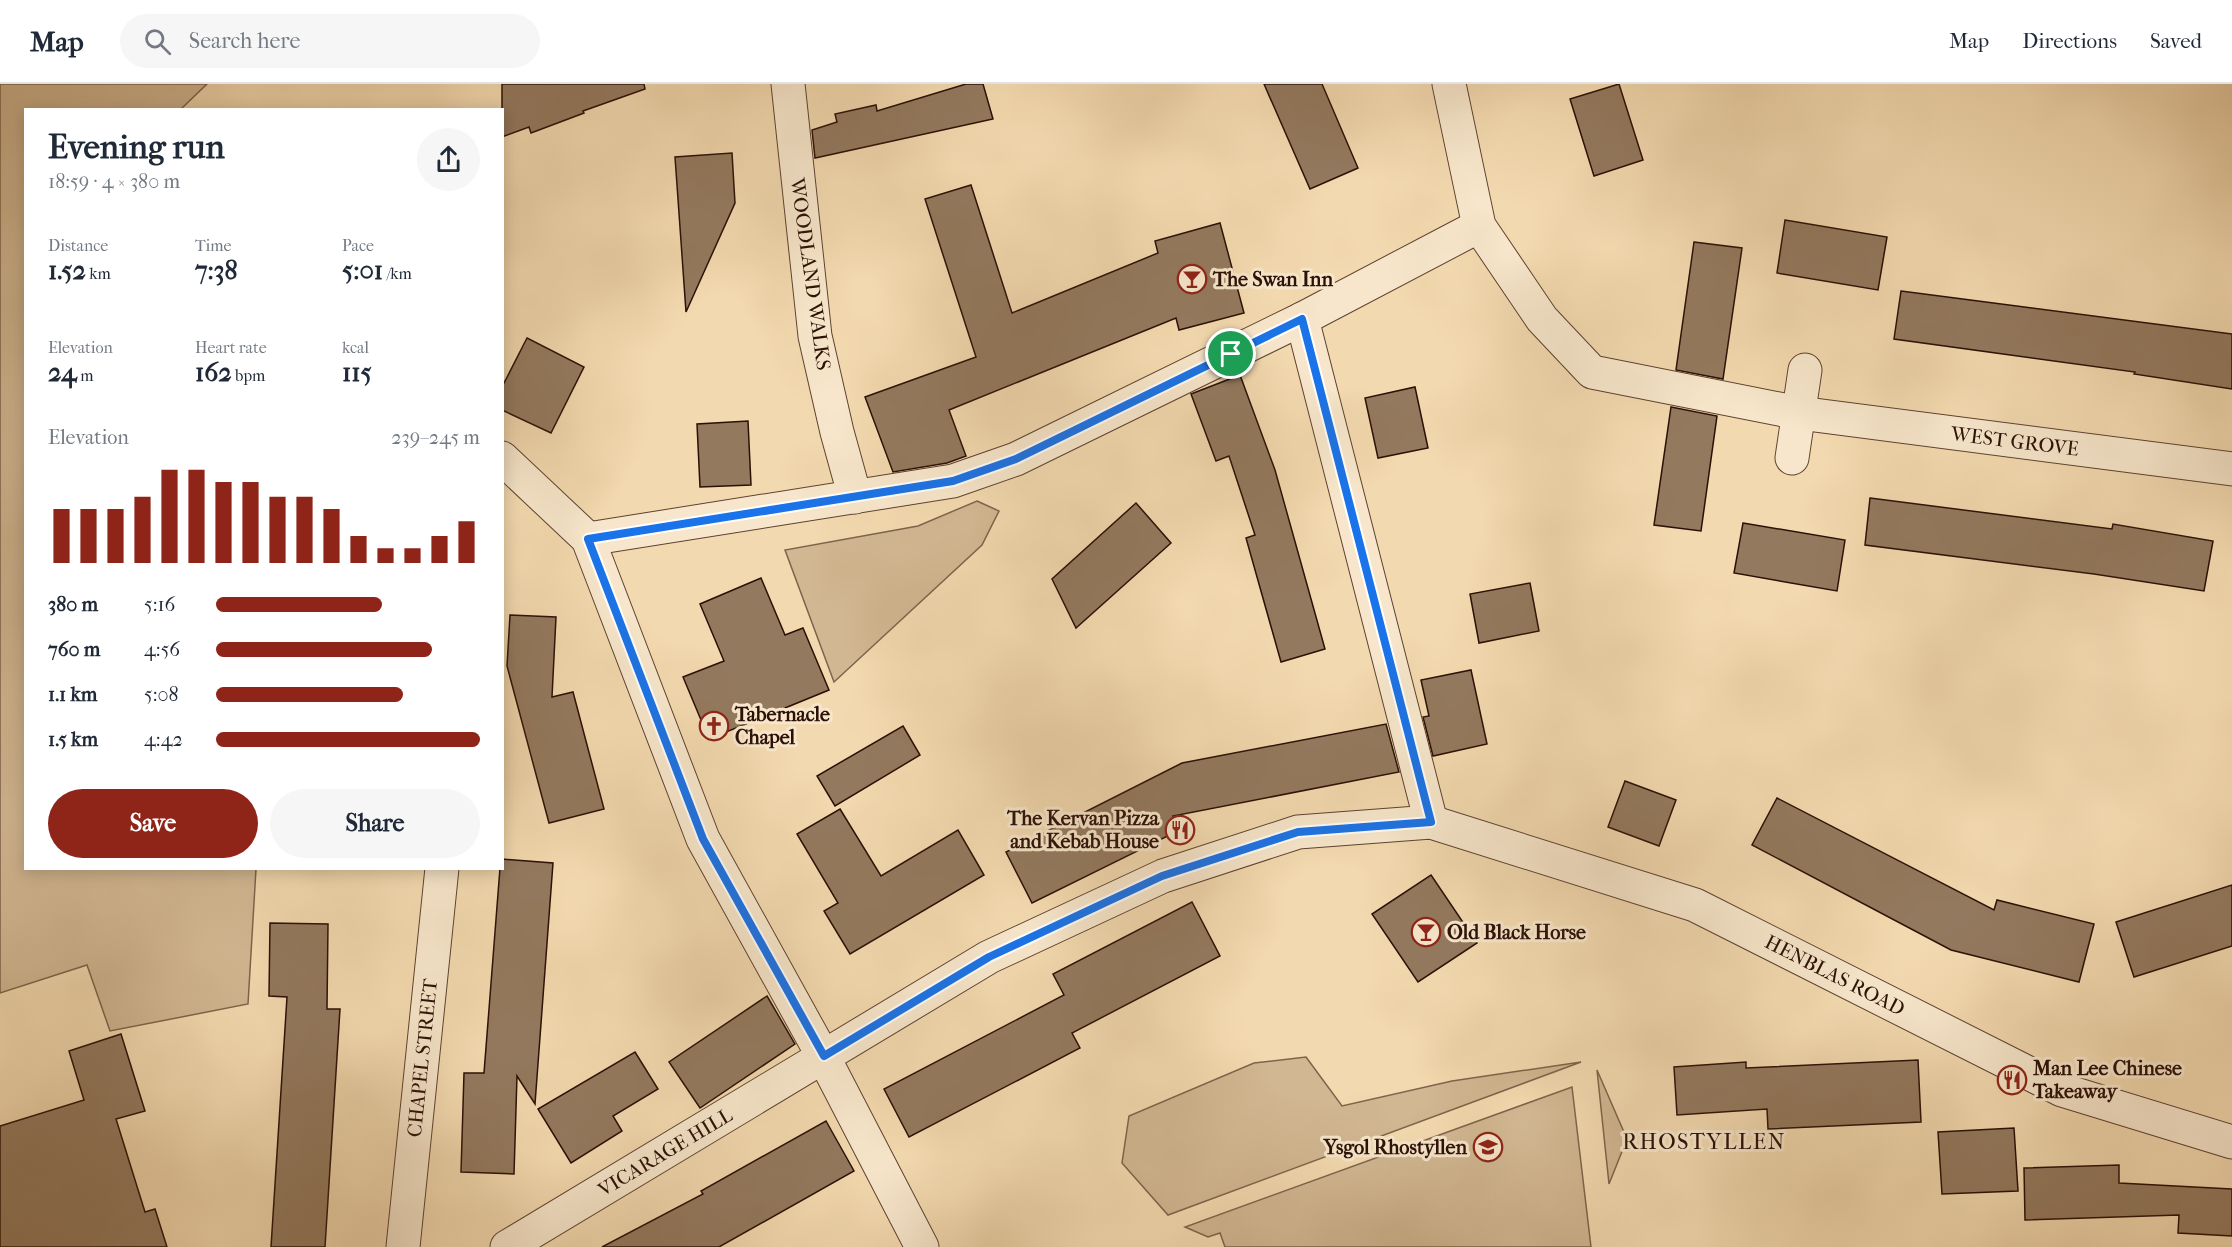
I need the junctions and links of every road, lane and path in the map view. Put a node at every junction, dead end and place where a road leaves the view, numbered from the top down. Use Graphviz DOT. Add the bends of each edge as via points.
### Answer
graph roads {
  1 [pos="788,84"];
  2 [pos="1449,84"];
  3 [pos="1479,226"];
  4 [pos="1302,319"];
  5 [pos="1805,370"];
  6 [pos="1799,412"];
  7 [pos="1792,458"];
  8 [pos="504,460"];
  9 [pos="2232,469"];
  10 [pos="855,497"];
  11 [pos="588,539"];
  12 [pos="1431,822"];
  13 [pos="442,870"];
  14 [pos="824,1056"];
  15 [pos="2232,1142"];
  16 [pos="403,1247"];
  17 [pos="507,1247"];
  18 [pos="922,1247"];
  1 -- 10 [label="street, WOODLAND WALKS" via="815,336"];
  2 -- 3 [label="street"];
  3 -- 4 [label="street"];
  3 -- 6 [label="street, WEST GROVE" via="1542,319 1592,372"];
  4 -- 10 [label="street" via="1016,459 953,481"];
  4 -- 12 [label="street"];
  5 -- 6 [label="street"];
  6 -- 7 [label="street"];
  6 -- 9 [label="street, WEST GROVE"];
  8 -- 11 [label="street"];
  10 -- 11 [label="street"];
  11 -- 14 [label="street" via="703,839"];
  12 -- 14 [label="street, VICARAGE HILL" via="1298,832 1162,876 989,957"];
  12 -- 15 [label="street, HENBLAS ROAD" via="1695,905 2062,1090"];
  13 -- 16 [label="street, CHAPEL STREET"];
  14 -- 17 [label="street, VICARAGE HILL"];
  14 -- 18 [label="street"];
}
